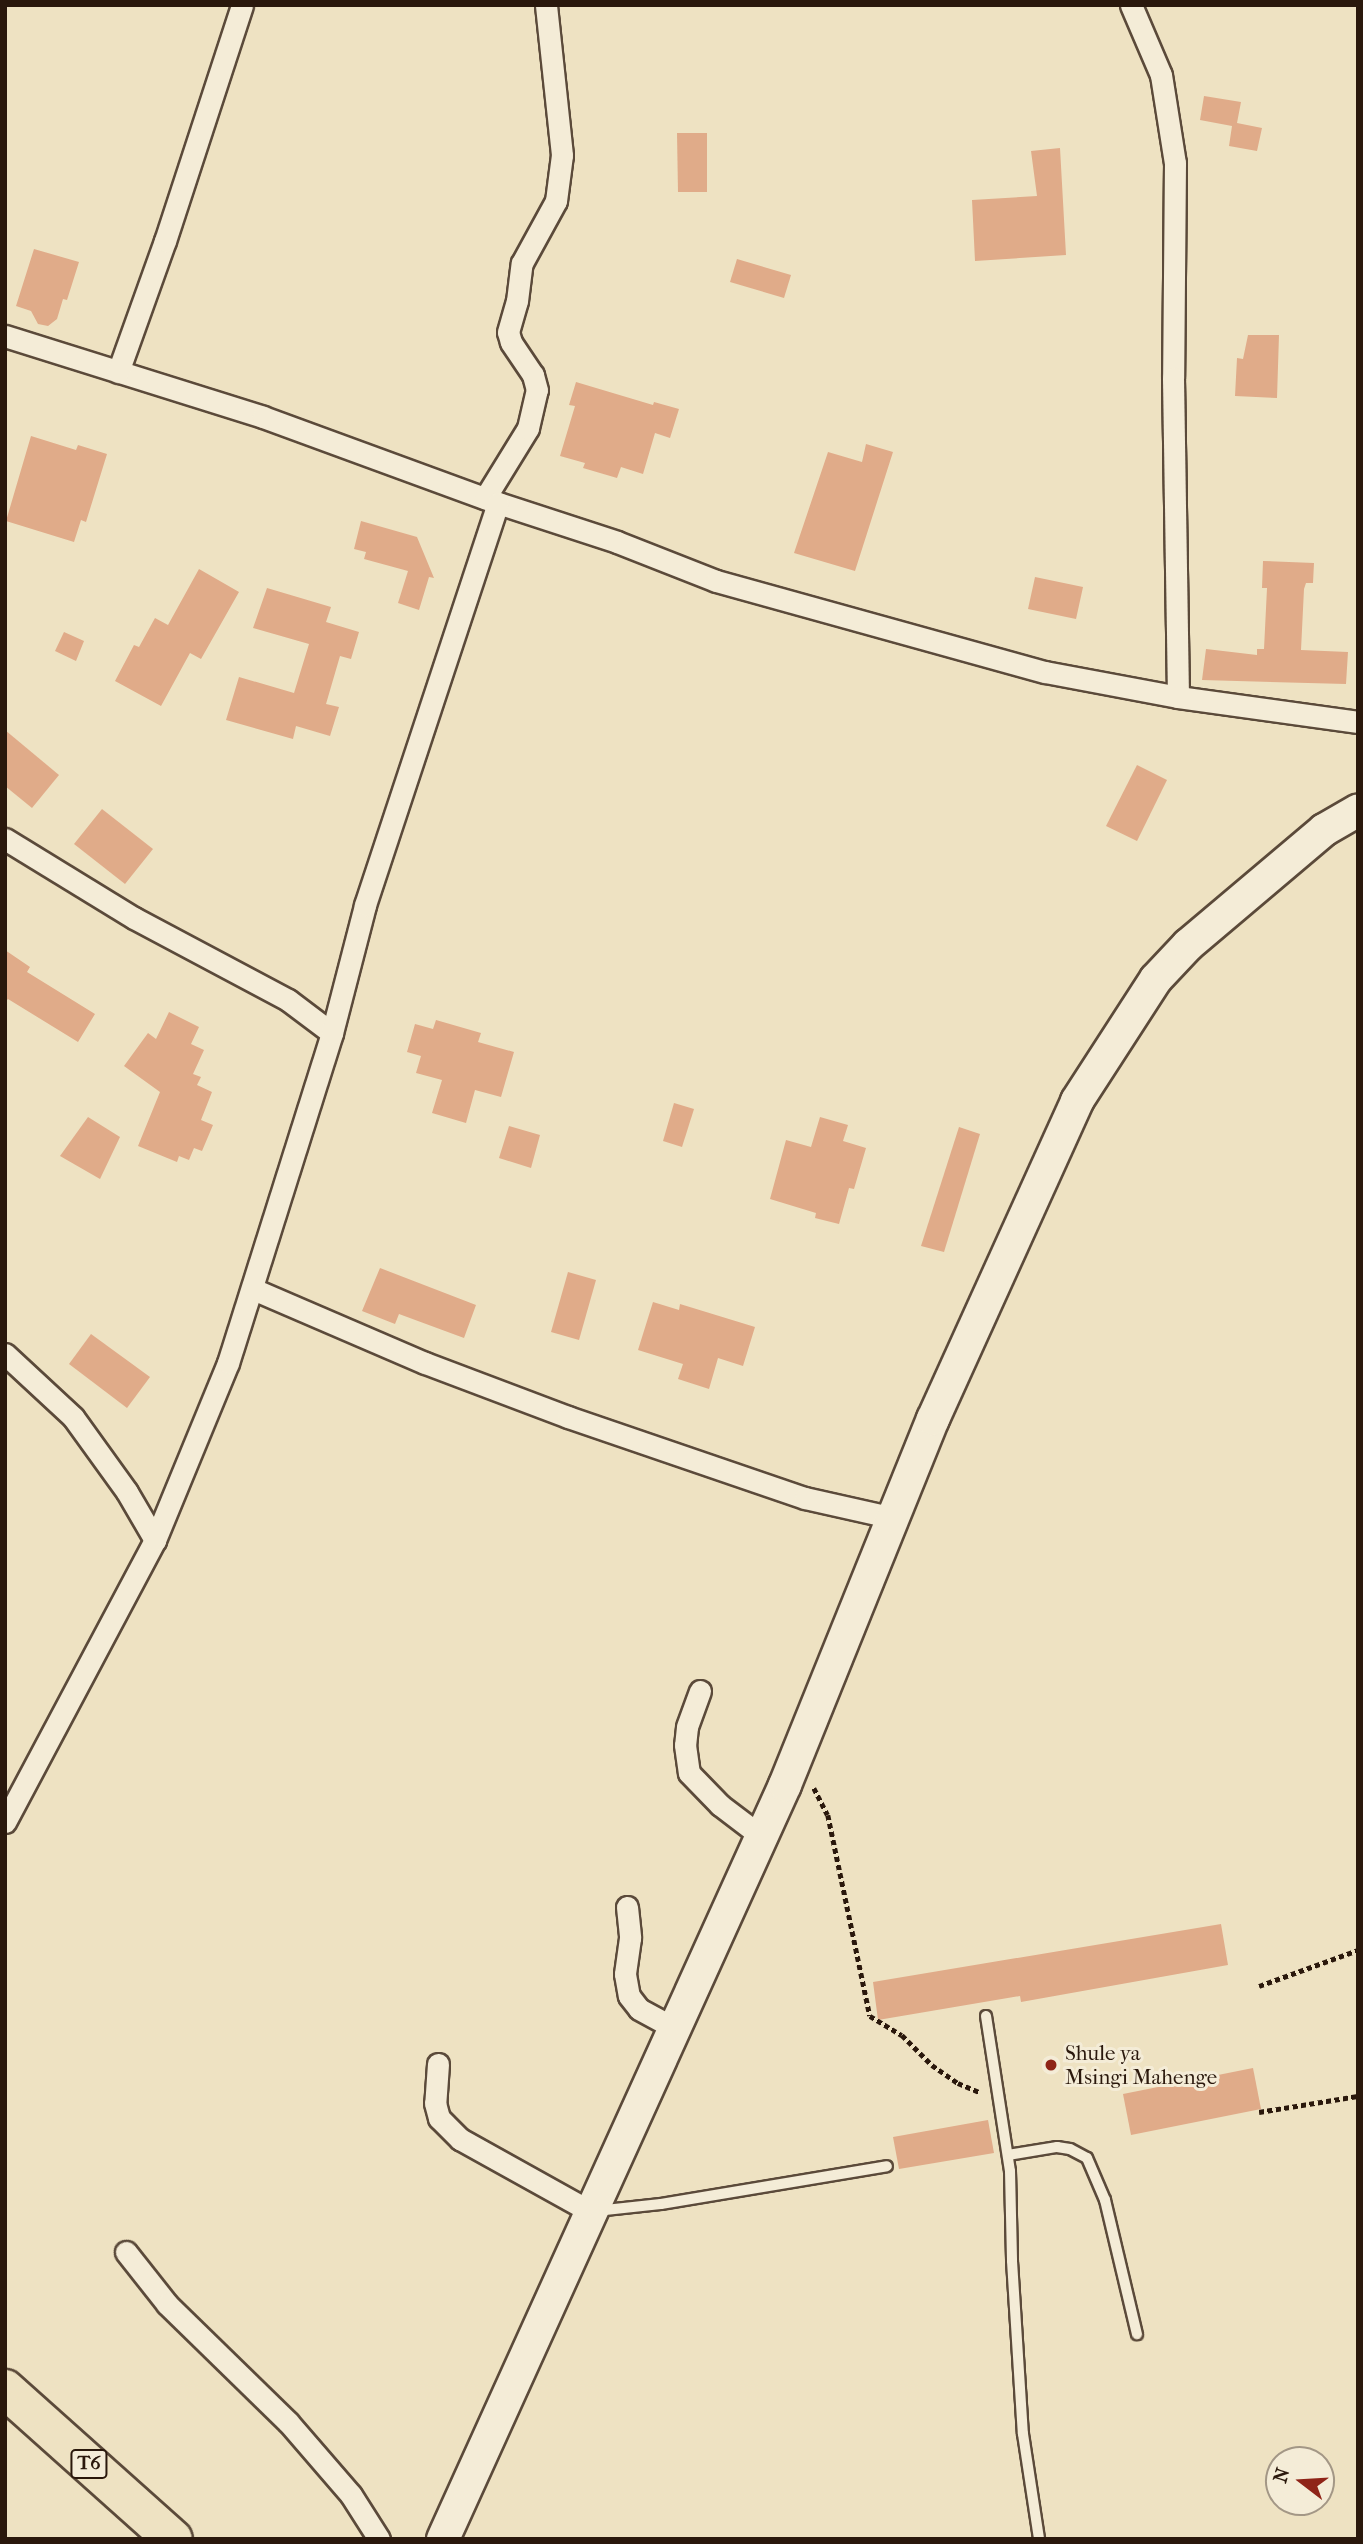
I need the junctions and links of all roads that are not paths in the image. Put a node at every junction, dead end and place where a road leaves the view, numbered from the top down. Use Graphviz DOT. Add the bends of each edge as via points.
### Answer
graph roads {
  1 [pos="242,5"];
  2 [pos="545,5"];
  3 [pos="1131,5"];
  4 [pos="5,336"];
  5 [pos="118,372"];
  6 [pos="491,501"];
  7 [pos="1178,697"];
  8 [pos="1358,722"];
  9 [pos="1358,810"];
  10 [pos="5,839"];
  11 [pos="332,1033"];
  12 [pos="253,1289"];
  13 [pos="5,1354"];
  14 [pos="894,1518"];
  15 [pos="155,1540"];
  16 [pos="700,1691"];
  17 [pos="5,1822"];
  18 [pos="761,1836"];
  19 [pos="627,1907"];
  20 [pos="986,2017"];
  21 [pos="676,2029"];
  22 [pos="438,2064"];
  23 [pos="1008,2155"];
  24 [pos="887,2166"];
  25 [pos="590,2212"];
  26 [pos="126,2252"];
  27 [pos="1138,2334"];
  28 [pos="5,2389"];
  29 [pos="173,2539"];
  30 [pos="379,2539"];
  31 [pos="443,2539"];
  32 [pos="1039,2539"];
  1 -- 5 [label="street"];
  2 -- 6 [label="street" via="562,155 556,201 522,263 508,332 537,390 528,428"];
  3 -- 7 [label="street" via="1161,75 1175,163"];
  4 -- 5 [label="street"];
  5 -- 6 [label="street" via="263,417"];
  6 -- 7 [label="street" via="617,542 716,581 1045,671"];
  6 -- 11 [label="street" via="365,905"];
  7 -- 8 [label="street"];
  9 -- 14 [label="street" via="1324,830 1188,945 1156,978 1077,1101 933,1419"];
  10 -- 11 [label="street" via="134,918 288,1000"];
  11 -- 12 [label="street"];
  12 -- 14 [label="street" via="568,1418 805,1498"];
  12 -- 15 [label="street" via="204,1426"];
  13 -- 15 [label="street" via="73,1417"];
  14 -- 18 [label="street"];
  15 -- 17 [label="street"];
  16 -- 18 [label="street" via="687,1727 689,1773 720,1805"];
  18 -- 21 [label="street"];
  19 -- 21 [label="street" via="630,1938 625,1974 629,1996 639,2009"];
  20 -- 23 [label="lane"];
  21 -- 25 [label="street"];
  22 -- 25 [label="street" via="435,2103 439,2118 460,2139"];
  23 -- 27 [label="lane" via="1057,2147 1087,2158 1105,2200"];
  23 -- 32 [label="lane" via="1023,2434"];
  24 -- 25 [label="lane"];
  25 -- 31 [label="street"];
  26 -- 30 [label="street" via="167,2304 288,2422 351,2495"];
  28 -- 29 [label="highway, T6"];
}
